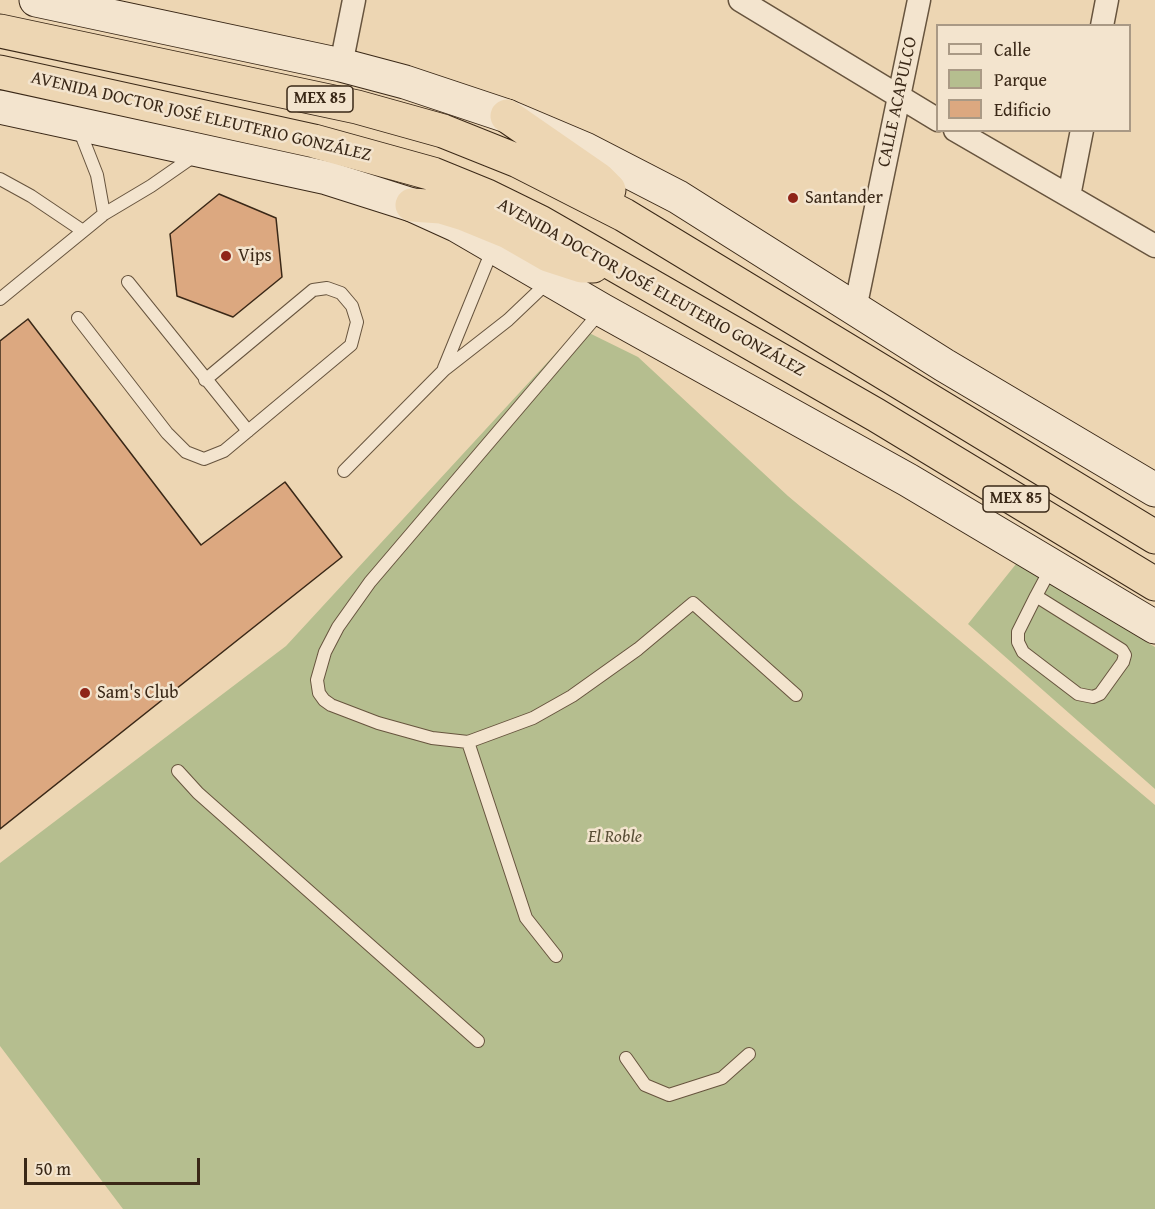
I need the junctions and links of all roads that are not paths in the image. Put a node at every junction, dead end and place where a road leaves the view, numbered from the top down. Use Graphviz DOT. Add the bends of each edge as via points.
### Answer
graph roads {
  1 [pos="36,0"];
  2 [pos="354,0"];
  3 [pos="740,0"];
  4 [pos="919,0"];
  5 [pos="1107,0"];
  6 [pos="1102,24"];
  7 [pos="0,31"];
  8 [pos="341,65"];
  9 [pos="0,72"];
  10 [pos="899,99"];
  11 [pos="0,107"];
  12 [pos="507,116"];
  13 [pos="936,119"];
  14 [pos="76,122"];
  15 [pos="958,132"];
  16 [pos="1082,132"];
  17 [pos="201,151"];
  18 [pos="0,179"];
  19 [pos="1069,196"];
  20 [pos="412,205"];
  21 [pos="105,214"];
  22 [pos="624,214"];
  23 [pos="83,231"];
  24 [pos="1155,246"];
  25 [pos="494,247"];
  26 [pos="612,265"];
  27 [pos="551,279"];
  28 [pos="128,282"];
  29 [pos="0,299"];
  30 [pos="855,309"];
  31 [pos="602,310"];
  32 [pos="78,318"];
  33 [pos="444,370"];
  34 [pos="205,380"];
  35 [pos="248,431"];
  36 [pos="344,471"];
  37 [pos="1155,490"];
  38 [pos="1155,537"];
  39 [pos="1053,565"];
  40 [pos="1155,584"];
  41 [pos="1036,596"];
  42 [pos="1155,627"];
  43 [pos="796,694"];
  44 [pos="468,742"];
  45 [pos="178,771"];
  46 [pos="556,956"];
  47 [pos="478,1041"];
  48 [pos="749,1054"];
  49 [pos="626,1058"];
  1 -- 8 [label="street"];
  2 -- 8 [label="street"];
  3 -- 10 [label="street"];
  4 -- 10 [label="street, CALLE ACAPULCO"];
  5 -- 6 [label="street"];
  7 -- 22 [label="highway, MEX 85" via="401,118 487,147"];
  8 -- 12 [label="street"];
  9 -- 26 [label="highway, AVENIDA DOCTOR JOSÉ ELEUTERIO GONZÁLEZ / MEX 85" via="236,122 433,174 540,222"];
  10 -- 13 [label="street"];
  10 -- 30 [label="street, CALLE ACAPULCO"];
  11 -- 14 [label="street"];
  12 -- 22 [label="highway" via="598,178"];
  12 -- 30 [label="street" via="585,149 678,197"];
  14 -- 17 [label="street"];
  14 -- 21 [label="lane" via="97,175"];
  15 -- 19 [label="street"];
  16 -- 19 [label="street"];
  17 -- 20 [label="street" via="327,178"];
  17 -- 21 [label="lane"];
  18 -- 23 [label="lane"];
  19 -- 24 [label="street"];
  20 -- 25 [label="street"];
  20 -- 26 [label="highway" via="464,214 508,232 548,255 582,266"];
  21 -- 23 [label="lane"];
  22 -- 38 [label="highway, MEX 85"];
  23 -- 29 [label="lane"];
  25 -- 27 [label="street"];
  25 -- 33 [label="lane"];
  26 -- 40 [label="highway, AVENIDA DOCTOR JOSÉ ELEUTERIO GONZÁLEZ / MEX 85" via="876,416"];
  27 -- 31 [label="street"];
  27 -- 33 [label="lane" via="508,320"];
  28 -- 34 [label="lane"];
  30 -- 37 [label="street" via="1000,400"];
  31 -- 39 [label="street" via="899,474"];
  31 -- 44 [label="lane" via="370,582 338,627 320,669 319,693 331,705 432,738"];
  32 -- 35 [label="lane" via="186,453 204,459 224,451"];
  33 -- 36 [label="lane"];
  34 -- 35 [label="lane"];
  34 -- 35 [label="lane" via="313,290 327,288 341,293 352,306 357,322 351,345"];
  39 -- 41 [label="lane"];
  39 -- 42 [label="street"];
  41 -- 41 [label="lane" via="1018,632 1023,652 1078,694 1100,694 1117,675 1125,655 1122,650"];
  43 -- 44 [label="lane" via="693,603 572,696 533,718"];
  44 -- 46 [label="lane" via="526,918"];
  45 -- 47 [label="lane"];
  48 -- 49 [label="lane" via="722,1078 669,1095 645,1085"];
}
